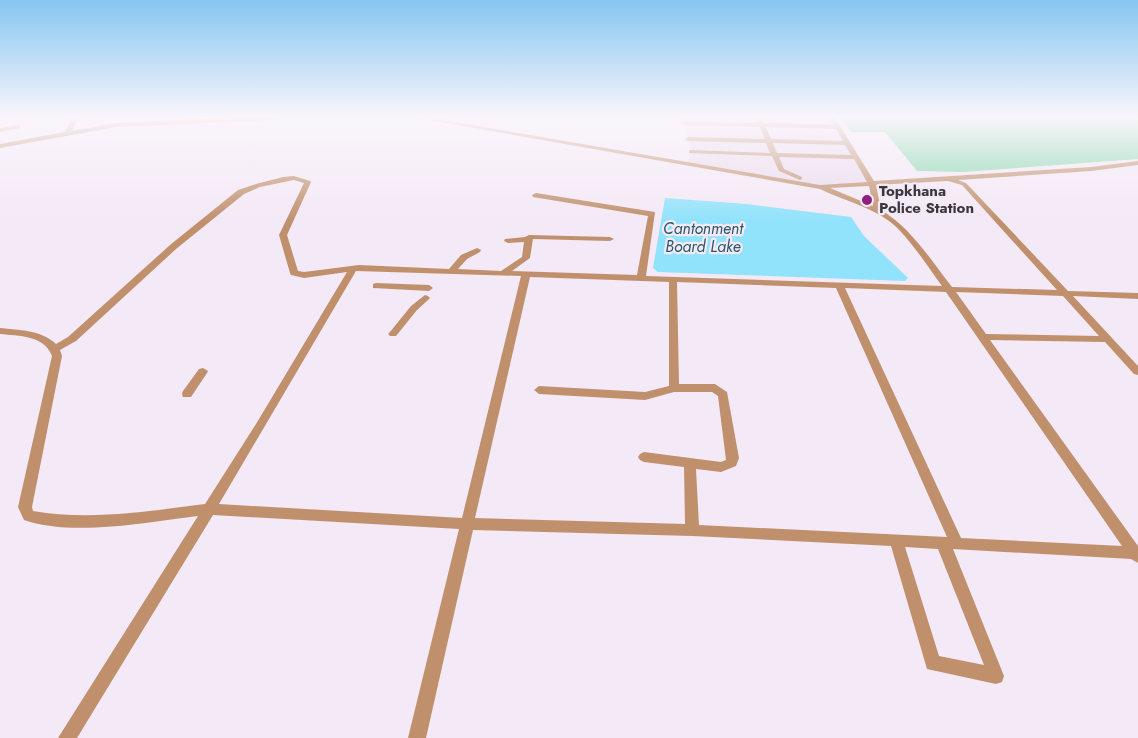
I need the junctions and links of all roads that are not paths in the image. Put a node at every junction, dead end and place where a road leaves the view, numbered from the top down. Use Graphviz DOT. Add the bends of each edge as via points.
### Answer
graph roads {
  1 [pos="626,152"];
  2 [pos="691,152"];
  3 [pos="703,152"];
  4 [pos="854,152"];
  5 [pos="773,155"];
  6 [pos="856,157"];
  7 [pos="1138,163"];
  8 [pos="687,164"];
  9 [pos="972,177"];
  10 [pos="945,179"];
  11 [pos="872,184"];
  12 [pos="964,184"];
  13 [pos="820,187"];
  14 [pos="536,195"];
  15 [pos="878,211"];
  16 [pos="529,239"];
  17 [pos="610,239"];
  18 [pos="508,241"];
  19 [pos="477,250"];
  20 [pos="352,268"];
  21 [pos="452,271"];
  22 [pos="503,273"];
  23 [pos="526,274"];
  24 [pos="641,278"];
  25 [pos="673,279"];
  26 [pos="376,286"];
  27 [pos="840,286"];
  28 [pos="429,288"];
  29 [pos="949,289"];
  30 [pos="1064,294"];
  31 [pos="1138,296"];
  32 [pos="425,298"];
  33 [pos="0,331"];
  34 [pos="393,334"];
  35 [pos="983,337"];
  36 [pos="1107,339"];
  37 [pos="56,348"];
  38 [pos="203,371"];
  39 [pos="1138,372"];
  40 [pos="674,388"];
  41 [pos="539,390"];
  42 [pos="187,394"];
  43 [pos="644,457"];
  44 [pos="690,463"];
  45 [pos="209,509"];
  46 [pos="468,524"];
  47 [pos="692,530"];
  48 [pos="896,541"];
  49 [pos="950,544"];
  50 [pos="1137,555"];
  51 [pos="67,738"];
  52 [pos="417,738"];
  1 -- 8 [label="street"];
  2 -- 8 [label="street"];
  3 -- 5 [label="street"];
  4 -- 6 [label="street"];
  5 -- 6 [label="street"];
  5 -- 13 [label="street" via="781,170"];
  6 -- 11 [label="street"];
  7 -- 9 [label="street"];
  8 -- 13 [label="street"];
  9 -- 10 [label="street"];
  9 -- 12 [label="street"];
  10 -- 11 [label="street"];
  10 -- 12 [label="street"];
  11 -- 13 [label="street"];
  11 -- 15 [label="street"];
  12 -- 30 [label="street"];
  13 -- 15 [label="street"];
  14 -- 24 [label="street" via="652,214"];
  15 -- 29 [label="street" via="893,220"];
  16 -- 17 [label="street"];
  16 -- 18 [label="street"];
  16 -- 22 [label="street" via="526,258"];
  19 -- 21 [label="street" via="464,257"];
  20 -- 21 [label="street"];
  20 -- 37 [label="street" via="294,273 283,234 308,182 294,178 258,185 241,192 173,247 72,339"];
  20 -- 45 [label="street"];
  21 -- 22 [label="street"];
  22 -- 23 [label="street"];
  23 -- 24 [label="street"];
  23 -- 46 [label="street"];
  24 -- 25 [label="street"];
  25 -- 27 [label="street"];
  25 -- 40 [label="street"];
  26 -- 28 [label="street"];
  27 -- 29 [label="street"];
  27 -- 49 [label="street"];
  29 -- 30 [label="street"];
  29 -- 35 [label="street"];
  30 -- 31 [label="street"];
  30 -- 36 [label="street"];
  32 -- 34 [label="street"];
  33 -- 37 [label="street" via="37,337 50,341"];
  35 -- 36 [label="street"];
  35 -- 50 [label="street"];
  36 -- 39 [label="street"];
  37 -- 45 [label="street" via="25,507 29,516 59,521 112,521"];
  38 -- 42 [label="street"];
  40 -- 41 [label="street" via="645,396"];
  40 -- 44 [label="street" via="715,388 723,395 732,464"];
  43 -- 44 [label="street"];
  44 -- 47 [label="street"];
  45 -- 46 [label="street"];
  45 -- 51 [label="street"];
  46 -- 47 [label="street"];
  46 -- 52 [label="street"];
  47 -- 48 [label="street"];
  48 -- 49 [label="street"];
  48 -- 49 [label="street" via="933,663 996,675"];
  49 -- 50 [label="street"];
}
